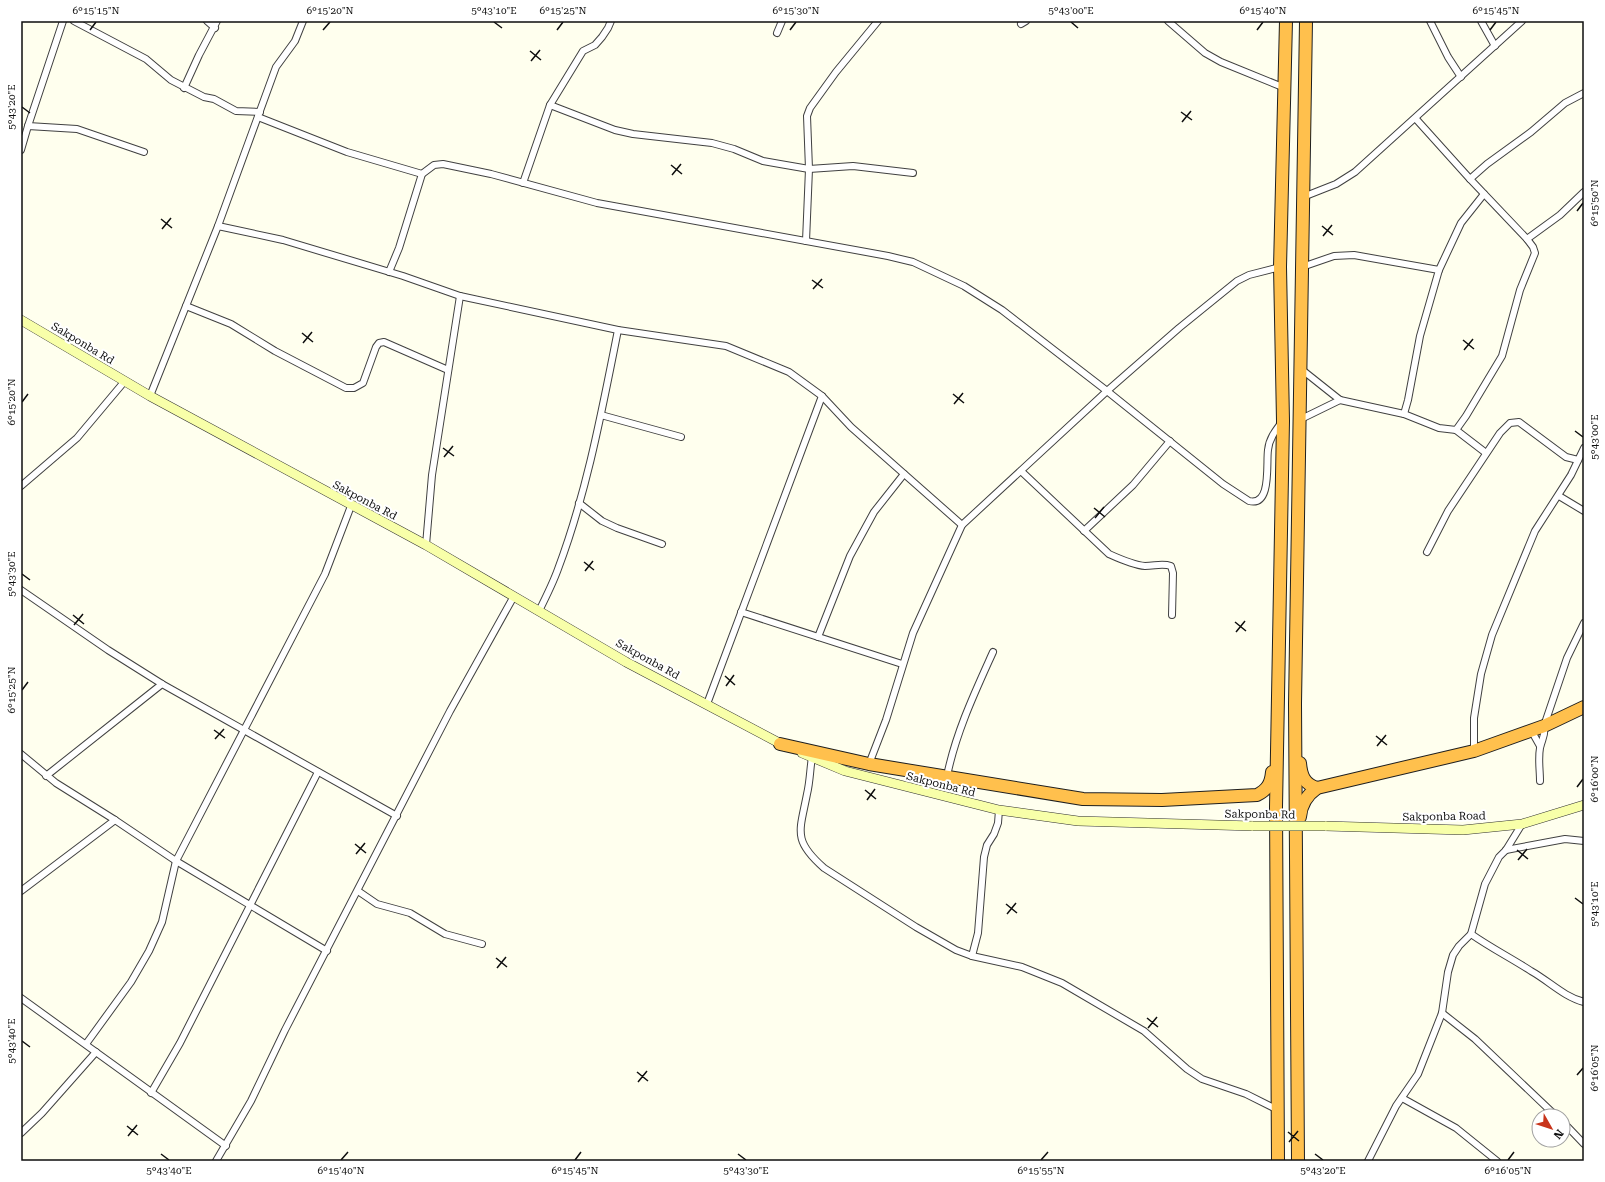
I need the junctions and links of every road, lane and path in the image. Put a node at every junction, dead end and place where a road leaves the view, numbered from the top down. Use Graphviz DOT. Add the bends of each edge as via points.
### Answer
graph roads {
  1 [pos="63,21"];
  2 [pos="74,21"];
  3 [pos="207,21"];
  4 [pos="217,21"];
  5 [pos="303,21"];
  6 [pos="611,21"];
  7 [pos="782,21"];
  8 [pos="878,21"];
  9 [pos="1168,21"];
  10 [pos="1286,21"];
  11 [pos="1306,21"];
  12 [pos="1430,21"];
  13 [pos="1480,21"];
  14 [pos="1522,21"];
  15 [pos="1174,23"];
  16 [pos="215,28"];
  17 [pos="776,33"];
  18 [pos="1286,40"];
  19 [pos="1306,41"];
  20 [pos="1495,46"];
  21 [pos="1462,77"];
  22 [pos="184,88"];
  23 [pos="1285,88"];
  24 [pos="1584,93"];
  25 [pos="550,105"];
  26 [pos="259,115"];
  27 [pos="1416,118"];
  28 [pos="28,126"];
  29 [pos="21,150"];
  30 [pos="144,152"];
  31 [pos="809,169"];
  32 [pos="913,173"];
  33 [pos="422,174"];
  34 [pos="1470,179"];
  35 [pos="523,183"];
  36 [pos="1584,192"];
  37 [pos="1484,194"];
  38 [pos="1303,197"];
  39 [pos="218,226"];
  40 [pos="1527,239"];
  41 [pos="806,241"];
  42 [pos="1280,267"];
  43 [pos="1302,267"];
  44 [pos="1439,270"];
  45 [pos="389,272"];
  46 [pos="460,296"];
  47 [pos="186,306"];
  48 [pos="21,320"];
  49 [pos="618,330"];
  50 [pos="1300,368"];
  51 [pos="448,370"];
  52 [pos="124,382"];
  53 [pos="1107,391"];
  54 [pos="150,396"];
  55 [pos="822,396"];
  56 [pos="1340,400"];
  57 [pos="1404,414"];
  58 [pos="601,415"];
  59 [pos="1299,420"];
  60 [pos="1283,421"];
  61 [pos="1456,430"];
  62 [pos="681,437"];
  63 [pos="1170,441"];
  64 [pos="1584,448"];
  65 [pos="1486,453"];
  66 [pos="1578,460"];
  67 [pos="1021,471"];
  68 [pos="904,474"];
  69 [pos="21,486"];
  70 [pos="1558,496"];
  71 [pos="579,503"];
  72 [pos="351,506"];
  73 [pos="1584,511"];
  74 [pos="962,525"];
  75 [pos="1084,531"];
  76 [pos="662,544"];
  77 [pos="426,545"];
  78 [pos="1427,552"];
  79 [pos="21,590"];
  80 [pos="514,596"];
  81 [pos="540,611"];
  82 [pos="741,612"];
  83 [pos="1172,615"];
  84 [pos="1584,623"];
  85 [pos="818,637"];
  86 [pos="993,652"];
  87 [pos="902,664"];
  88 [pos="162,684"];
  89 [pos="707,704"];
  90 [pos="1584,707"];
  91 [pos="1277,723"];
  92 [pos="1544,726"];
  93 [pos="1295,728"];
  94 [pos="244,730"];
  95 [pos="1531,730"];
  96 [pos="780,744"];
  97 [pos="1540,746"];
  98 [pos="1474,751"];
  99 [pos="21,754"];
  100 [pos="812,757"];
  101 [pos="869,764"];
  102 [pos="318,772"];
  103 [pos="46,776"];
  104 [pos="947,776"];
  105 [pos="1540,781"];
  106 [pos="1317,788"];
  107 [pos="1257,795"];
  108 [pos="1584,805"];
  109 [pos="999,810"];
  110 [pos="397,816"];
  111 [pos="115,820"];
  112 [pos="1522,824"];
  113 [pos="1325,826"];
  114 [pos="1584,841"];
  115 [pos="1506,850"];
  116 [pos="176,861"];
  117 [pos="1296,885"];
  118 [pos="21,891"];
  119 [pos="358,891"];
  120 [pos="1276,894"];
  121 [pos="251,904"];
  122 [pos="1471,934"];
  123 [pos="482,944"];
  124 [pos="327,951"];
  125 [pos="972,956"];
  126 [pos="21,998"];
  127 [pos="1584,1002"];
  128 [pos="1442,1013"];
  129 [pos="86,1044"];
  130 [pos="96,1052"];
  131 [pos="150,1093"];
  132 [pos="1402,1098"];
  133 [pos="1547,1108"];
  134 [pos="1278,1110"];
  135 [pos="1571,1130"];
  136 [pos="21,1133"];
  137 [pos="1584,1144"];
  138 [pos="226,1146"];
  139 [pos="216,1161"];
  140 [pos="1278,1161"];
  141 [pos="1298,1161"];
  142 [pos="1368,1161"];
  143 [pos="1497,1161"];
  1 -- 28 [label="street"];
  2 -- 22 [label="street" via="146,59"];
  3 -- 16 [label="street"];
  4 -- 16 [label="street"];
  5 -- 26 [label="street" via="294,41 276,67"];
  6 -- 25 [label="street" via="595,45 584,51"];
  7 -- 17 [label="street"];
  8 -- 31 [label="street" via="810,108 807,116"];
  9 -- 15 [label="street"];
  10 -- 18 [label="highway"];
  11 -- 19 [label="highway"];
  12 -- 21 [label="street" via="1448,57"];
  13 -- 20 [label="street"];
  14 -- 20 [label="street"];
  15 -- 23 [label="street" via="1210,56"];
  16 -- 22 [label="street"];
  18 -- 19 [label="highway"];
  18 -- 23 [label="highway"];
  19 -- 38 [label="highway"];
  20 -- 21 [label="street"];
  21 -- 27 [label="street"];
  22 -- 26 [label="street" via="204,98 214,99 236,111"];
  23 -- 42 [label="highway"];
  24 -- 34 [label="street" via="1565,103"];
  25 -- 31 [label="street" via="633,134 712,143 734,148 763,161"];
  25 -- 35 [label="street"];
  26 -- 33 [label="street" via="347,152"];
  26 -- 39 [label="street"];
  27 -- 34 [label="street"];
  27 -- 38 [label="street" via="1355,172 1336,184"];
  28 -- 29 [label="street"];
  28 -- 30 [label="street" via="77,130"];
  31 -- 32 [label="street" via="853,166"];
  31 -- 41 [label="street"];
  33 -- 35 [label="street" via="434,165 443,164"];
  33 -- 45 [label="street" via="400,248"];
  34 -- 37 [label="street"];
  35 -- 41 [label="street" via="597,203"];
  36 -- 40 [label="street" via="1560,215"];
  37 -- 40 [label="street"];
  37 -- 44 [label="street" via="1461,223"];
  38 -- 43 [label="highway"];
  39 -- 45 [label="street" via="283,240"];
  39 -- 47 [label="street"];
  40 -- 61 [label="street" via="1535,253 1520,290 1502,356"];
  41 -- 53 [label="street" via="912,262 958,283 1002,310"];
  42 -- 53 [label="street" via="1237,281"];
  42 -- 60 [label="highway"];
  43 -- 44 [label="street" via="1334,256 1354,255"];
  43 -- 50 [label="highway"];
  44 -- 57 [label="street" via="1420,336"];
  45 -- 46 [label="street"];
  46 -- 49 [label="street"];
  46 -- 51 [label="street"];
  47 -- 51 [label="street" via="231,324 275,351 346,388 354,388 363,383 376,347 384,342"];
  47 -- 54 [label="street"];
  48 -- 52 [label="main road, Sakponba Rd"];
  49 -- 55 [label="street" via="726,346 788,372"];
  49 -- 58 [label="street"];
  50 -- 56 [label="street"];
  50 -- 59 [label="highway"];
  51 -- 77 [label="street" via="432,475"];
  52 -- 54 [label="main road, Sakponba Rd"];
  52 -- 69 [label="street" via="77,438"];
  53 -- 63 [label="street"];
  53 -- 67 [label="street"];
  54 -- 72 [label="main road, Sakponba Rd"];
  55 -- 68 [label="street" via="851,427"];
  55 -- 82 [label="street"];
  56 -- 57 [label="street"];
  56 -- 59 [label="street"];
  57 -- 61 [label="street" via="1439,428"];
  58 -- 62 [label="street"];
  58 -- 71 [label="street"];
  59 -- 93 [label="highway"];
  60 -- 63 [label="street" via="1271,436 1264,494 1254,502 1223,484"];
  60 -- 91 [label="highway"];
  61 -- 65 [label="street"];
  63 -- 75 [label="street" via="1133,485"];
  64 -- 66 [label="street"];
  65 -- 66 [label="street" via="1510,423 1519,422 1566,457"];
  65 -- 78 [label="street" via="1448,511"];
  66 -- 70 [label="street"];
  67 -- 74 [label="street"];
  67 -- 75 [label="street"];
  68 -- 74 [label="street"];
  68 -- 85 [label="street" via="874,512 850,556"];
  70 -- 73 [label="street"];
  70 -- 98 [label="street" via="1535,532 1492,636 1481,674 1474,718"];
  71 -- 76 [label="street" via="602,521"];
  71 -- 81 [label="street" via="558,569"];
  72 -- 77 [label="main road, Sakponba Rd"];
  72 -- 94 [label="street" via="325,574"];
  74 -- 87 [label="street" via="913,632"];
  75 -- 83 [label="street" via="1109,554 1124,561 1145,566 1171,566"];
  77 -- 80 [label="main road, Sakponba Rd"];
  79 -- 88 [label="street"];
  80 -- 81 [label="main road, Sakponba Rd"];
  80 -- 110 [label="street" via="450,711"];
  81 -- 89 [label="main road, Sakponba Rd" via="626,662"];
  82 -- 85 [label="street"];
  82 -- 89 [label="street"];
  84 -- 92 [label="street" via="1567,658"];
  85 -- 87 [label="street"];
  86 -- 104 [label="street" via="952,750"];
  87 -- 101 [label="street" via="886,720"];
  88 -- 94 [label="street"];
  88 -- 103 [label="street"];
  89 -- 96 [label="main road, Sakponba Rd"];
  90 -- 92 [label="highway"];
  91 -- 107 [label="highway" via="1270,784"];
  91 -- 120 [label="highway"];
  92 -- 95 [label="highway"];
  92 -- 97 [label="street" via="1546,732"];
  93 -- 106 [label="highway" via="1302,775 1306,782"];
  93 -- 117 [label="highway"];
  94 -- 102 [label="street"];
  94 -- 116 [label="street"];
  95 -- 97 [label="street"];
  95 -- 98 [label="highway"];
  96 -- 100 [label="main road, Sakponba Rd"];
  96 -- 101 [label="highway"];
  97 -- 105 [label="street"];
  98 -- 106 [label="highway"];
  99 -- 103 [label="street"];
  100 -- 109 [label="main road, Sakponba Rd" via="845,771"];
  100 -- 125 [label="street" via="800,834 804,846 812,857 824,868 916,927 956,950"];
  101 -- 104 [label="highway"];
  102 -- 110 [label="street"];
  102 -- 121 [label="street"];
  103 -- 111 [label="street"];
  104 -- 107 [label="highway" via="1082,798 1162,800"];
  106 -- 117 [label="highway" via="1304,801 1300,813"];
  107 -- 120 [label="highway" via="1266,799 1272,814"];
  108 -- 112 [label="main road, Sakponba Road"];
  109 -- 113 [label="main road, Sakponba Rd, bridge" via="1078,821"];
  109 -- 125 [label="street" via="998,823 987,845 984,858 978,933"];
  110 -- 119 [label="street"];
  111 -- 116 [label="street"];
  111 -- 118 [label="street"];
  112 -- 113 [label="main road, Sakponba Road" via="1463,830"];
  112 -- 115 [label="street"];
  114 -- 115 [label="street" via="1565,840"];
  115 -- 122 [label="street" via="1499,857 1485,884"];
  116 -- 121 [label="street"];
  116 -- 129 [label="street" via="162,922 149,951 131,982"];
  117 -- 141 [label="highway"];
  119 -- 123 [label="street" via="377,904 410,913 445,934"];
  119 -- 124 [label="street"];
  120 -- 134 [label="highway"];
  121 -- 124 [label="street"];
  121 -- 131 [label="street" via="180,1043"];
  122 -- 127 [label="street" via="1567,995"];
  122 -- 128 [label="street" via="1453,955"];
  124 -- 138 [label="street"];
  125 -- 134 [label="street" via="1022,967 1062,983 1144,1031 1187,1070 1202,1079 1246,1094"];
  126 -- 129 [label="street"];
  128 -- 132 [label="street" via="1418,1074"];
  128 -- 133 [label="street" via="1474,1039"];
  129 -- 130 [label="street"];
  130 -- 131 [label="street"];
  130 -- 136 [label="street"];
  131 -- 138 [label="street"];
  132 -- 142 [label="street"];
  132 -- 143 [label="street" via="1456,1128"];
  134 -- 140 [label="highway"];
  135 -- 137 [label="street"];
  138 -- 139 [label="street"];
}
